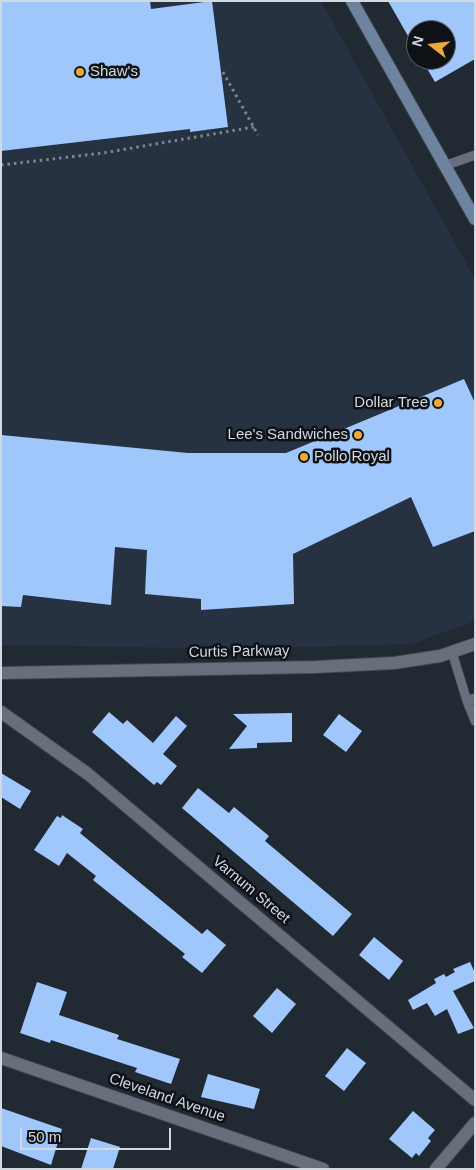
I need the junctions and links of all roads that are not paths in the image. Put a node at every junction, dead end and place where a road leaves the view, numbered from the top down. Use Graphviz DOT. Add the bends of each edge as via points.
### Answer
graph roads {
  1 [pos="352,1"];
  2 [pos="475,155"];
  3 [pos="444,166"];
  4 [pos="475,219"];
  5 [pos="475,644"];
  6 [pos="452,652"];
  7 [pos="1,672"];
  8 [pos="471,699"];
  9 [pos="1,712"];
  10 [pos="475,721"];
  11 [pos="1,1058"];
  12 [pos="475,1100"];
  13 [pos="475,1123"];
  14 [pos="323,1169"];
  15 [pos="436,1169"];
  1 -- 3 [label="main road"];
  2 -- 3 [label="lane"];
  3 -- 4 [label="main road"];
  5 -- 6 [label="street, Curtis Parkway"];
  6 -- 7 [label="street, Curtis Parkway" via="394,663 315,667"];
  6 -- 8 [label="lane"];
  8 -- 10 [label="lane"];
  9 -- 12 [label="street, Varnum Street" via="88,774"];
  11 -- 14 [label="street, Cleveland Avenue"];
  13 -- 15 [label="street"];
}
